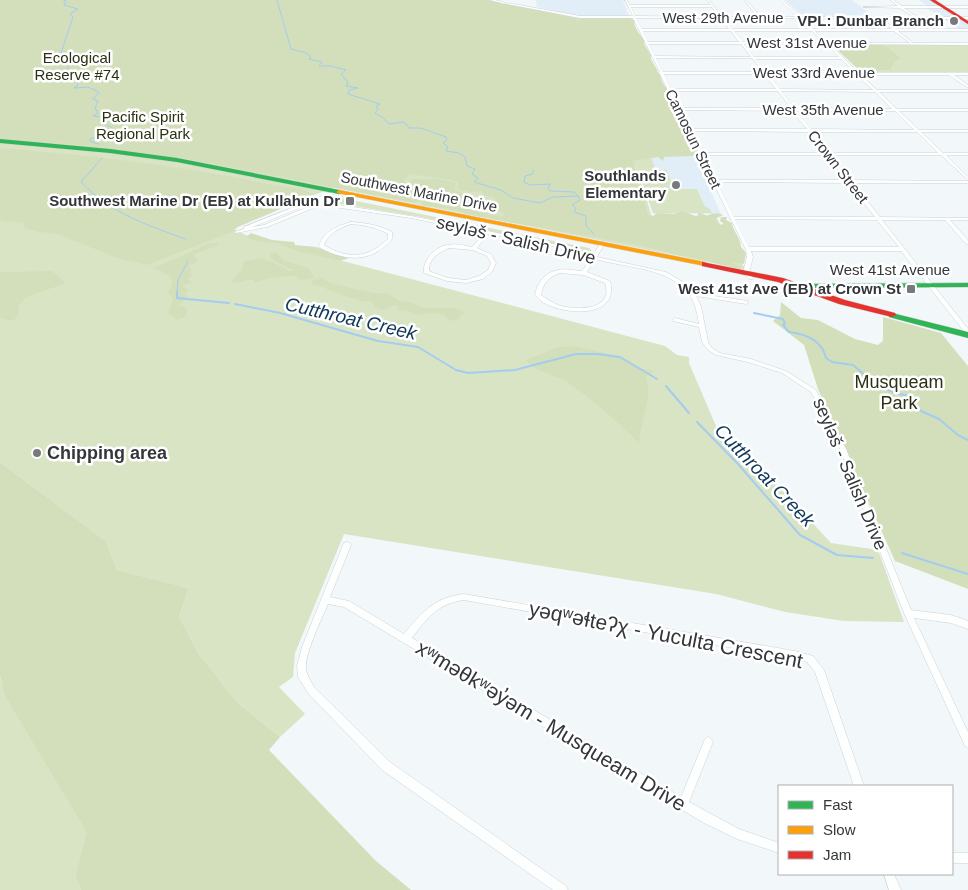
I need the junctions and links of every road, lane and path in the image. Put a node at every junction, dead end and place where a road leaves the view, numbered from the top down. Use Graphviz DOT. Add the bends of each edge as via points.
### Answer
graph roads {
  1 [pos="491,0"];
  2 [pos="515,0"];
  3 [pos="626,0"];
  4 [pos="708,0"];
  5 [pos="745,0"];
  6 [pos="782,0"];
  7 [pos="891,0"];
  8 [pos="932,0"];
  9 [pos="507,3"];
  10 [pos="628,6"];
  11 [pos="713,6"];
  12 [pos="864,7"];
  13 [pos="901,7"];
  14 [pos="943,7"];
  15 [pos="968,7"];
  16 [pos="633,18"];
  17 [pos="722,18"];
  18 [pos="761,18"];
  19 [pos="801,18"];
  20 [pos="879,18"];
  21 [pos="917,18"];
  22 [pos="966,20"];
  23 [pos="640,30"];
  24 [pos="732,30"];
  25 [pos="813,30"];
  26 [pos="894,30"];
  27 [pos="968,30"];
  28 [pos="647,43"];
  29 [pos="742,43"];
  30 [pos="826,43"];
  31 [pos="912,43"];
  32 [pos="968,44"];
  33 [pos="653,57"];
  34 [pos="753,58"];
  35 [pos="842,58"];
  36 [pos="660,73"];
  37 [pos="765,73"];
  38 [pos="858,74"];
  39 [pos="950,74"];
  40 [pos="968,74"];
  41 [pos="968,87"];
  42 [pos="669,90"];
  43 [pos="779,91"];
  44 [pos="876,91"];
  45 [pos="968,91"];
  46 [pos="679,109"];
  47 [pos="793,110"];
  48 [pos="896,110"];
  49 [pos="968,110"];
  50 [pos="689,130"];
  51 [pos="810,131"];
  52 [pos="918,131"];
  53 [pos="968,131"];
  54 [pos="0,141"];
  55 [pos="0,146"];
  56 [pos="700,154"];
  57 [pos="828,154"];
  58 [pos="942,154"];
  59 [pos="968,154"];
  60 [pos="713,181"];
  61 [pos="968,181"];
  62 [pos="850,182"];
  63 [pos="333,196"];
  64 [pos="318,199"];
  65 [pos="385,212"];
  66 [pos="731,218"];
  67 [pos="879,218"];
  68 [pos="946,219"];
  69 [pos="968,219"];
  70 [pos="372,225"];
  71 [pos="487,232"];
  72 [pos="968,243"];
  73 [pos="601,245"];
  74 [pos="474,248"];
  75 [pos="747,249"];
  76 [pos="902,249"];
  77 [pos="594,257"];
  78 [pos="584,273"];
  79 [pos="748,275"];
  80 [pos="777,282"];
  81 [pos="792,285"];
  82 [pos="811,285"];
  83 [pos="835,285"];
  84 [pos="931,285"];
  85 [pos="968,285"];
  86 [pos="692,294"];
  87 [pos="828,298"];
  88 [pos="746,302"];
  89 [pos="842,302"];
  90 [pos="675,320"];
  91 [pos="702,326"];
  92 [pos="968,334"];
  93 [pos="347,544"];
  94 [pos="326,600"];
  95 [pos="908,613"];
  96 [pos="968,625"];
  97 [pos="405,640"];
  98 [pos="708,742"];
  99 [pos="968,743"];
  100 [pos="859,785"];
  101 [pos="683,804"];
  102 [pos="778,848"];
  103 [pos="953,858"];
  104 [pos="968,858"];
  105 [pos="889,875"];
  106 [pos="562,890"];
  107 [pos="894,890"];
  1 -- 9 [label="street, West 29th Avenue"];
  2 -- 9 [label="street"];
  3 -- 10 [label="street, Camosun Street"];
  4 -- 11 [label="street, Crown Street"];
  5 -- 18 [label="street"];
  6 -- 19 [label="street"];
  7 -- 13 [label="street"];
  8 -- 14 [label="main road"];
  9 -- 16 [label="street, West 29th Avenue" via="575,17"];
  10 -- 11 [label="street"];
  10 -- 16 [label="street, Camosun Street"];
  11 -- 17 [label="street, Crown Street"];
  12 -- 13 [label="street"];
  13 -- 14 [label="street"];
  13 -- 21 [label="street"];
  14 -- 15 [label="street"];
  14 -- 22 [label="main road"];
  16 -- 17 [label="street, West 29th Avenue"];
  16 -- 23 [label="street, Camosun Street"];
  17 -- 18 [label="street, West 29th Avenue"];
  17 -- 24 [label="street, Crown Street"];
  18 -- 19 [label="street, West 29th Avenue"];
  19 -- 20 [label="street, West 29th Avenue"];
  19 -- 25 [label="street"];
  20 -- 21 [label="street, West 29th Avenue"];
  20 -- 26 [label="street"];
  21 -- 22 [label="street, West 29th Avenue"];
  23 -- 24 [label="street"];
  23 -- 28 [label="street, Camosun Street"];
  24 -- 25 [label="street"];
  24 -- 29 [label="street, Crown Street"];
  25 -- 26 [label="street"];
  25 -- 30 [label="street"];
  26 -- 27 [label="street"];
  26 -- 31 [label="street"];
  28 -- 29 [label="street, West 31st Avenue"];
  28 -- 33 [label="street, Camosun Street"];
  29 -- 30 [label="street, West 31st Avenue"];
  29 -- 34 [label="street, Crown Street"];
  30 -- 31 [label="street, West 31st Avenue"];
  30 -- 35 [label="street"];
  31 -- 32 [label="street, West 31st Avenue"];
  33 -- 34 [label="street"];
  33 -- 36 [label="street, Camosun Street"];
  34 -- 35 [label="street"];
  34 -- 37 [label="street, Crown Street"];
  35 -- 38 [label="street"];
  36 -- 37 [label="street, West 33rd Avenue"];
  36 -- 42 [label="street, Camosun Street"];
  37 -- 38 [label="street, West 33rd Avenue"];
  37 -- 43 [label="street, Crown Street"];
  38 -- 39 [label="street, West 33rd Avenue"];
  38 -- 44 [label="street"];
  39 -- 40 [label="street, West 33rd Avenue"];
  39 -- 41 [label="street"];
  42 -- 43 [label="street"];
  42 -- 46 [label="street, Camosun Street"];
  43 -- 44 [label="street"];
  43 -- 47 [label="street, Crown Street"];
  44 -- 45 [label="street"];
  44 -- 48 [label="street"];
  46 -- 47 [label="street, West 35th Avenue"];
  46 -- 50 [label="street, Camosun Street"];
  47 -- 48 [label="street, West 35th Avenue"];
  47 -- 51 [label="street, Crown Street"];
  48 -- 49 [label="street, West 35th Avenue"];
  48 -- 52 [label="street"];
  50 -- 51 [label="street"];
  50 -- 56 [label="street, Camosun Street"];
  51 -- 52 [label="street"];
  51 -- 57 [label="street, Crown Street"];
  52 -- 53 [label="street"];
  52 -- 58 [label="street"];
  54 -- 63 [label="main road, Southwest Marine Drive" via="168,159"];
  55 -- 63 [label="main road, Southwest Marine Drive" via="172,164"];
  56 -- 57 [label="street"];
  56 -- 60 [label="street, Camosun Street"];
  57 -- 58 [label="street"];
  57 -- 62 [label="street, Crown Street"];
  58 -- 59 [label="street"];
  58 -- 61 [label="street"];
  60 -- 62 [label="street"];
  60 -- 66 [label="street, Camosun Street"];
  61 -- 62 [label="street"];
  62 -- 67 [label="street, Crown Street"];
  63 -- 64 [label="street, seyləš - Salish Drive"];
  63 -- 64 [label="street"];
  63 -- 64 [label="street" via="265,226 236,232"];
  63 -- 65 [label="street, seyləš - Salish Drive" via="326,205"];
  63 -- 73 [label="main road, Southwest Marine Drive"];
  65 -- 70 [label="street"];
  65 -- 71 [label="street, seyləš - Salish Drive"];
  66 -- 67 [label="street"];
  66 -- 75 [label="street, Camosun Street"];
  67 -- 68 [label="street"];
  67 -- 76 [label="street, Crown Street"];
  68 -- 69 [label="street"];
  68 -- 72 [label="street"];
  70 -- 70 [label="street" via="351,223 341,226 323,239 322,246 350,256 375,253 390,239 390,233"];
  71 -- 74 [label="street"];
  71 -- 77 [label="street, seyləš - Salish Drive"];
  73 -- 77 [label="street"];
  73 -- 79 [label="main road, Southwest Marine Drive"];
  74 -- 74 [label="street" via="492,255 495,261 486,276 474,282 460,282 426,272 425,265 429,259 442,249 448,246"];
  75 -- 76 [label="street"];
  75 -- 79 [label="street, Camosun Street" via="750,257"];
  76 -- 84 [label="street, Crown Street"];
  77 -- 78 [label="street"];
  77 -- 86 [label="street, seyləš - Salish Drive" via="664,273"];
  78 -- 78 [label="street" via="552,273 542,282 538,295 542,300 559,306 586,310 596,308 608,296 609,285"];
  79 -- 80 [label="main road, Southwest Marine Drive"];
  80 -- 81 [label="main road, West 41st Avenue"];
  80 -- 82 [label="main road, West 41st Avenue"];
  80 -- 87 [label="main road, Southwest Marine Drive"];
  81 -- 82 [label="main road, West 41st Avenue"];
  81 -- 87 [label="main road, Southwest Marine Drive"];
  82 -- 83 [label="main road, West 41st Avenue"];
  83 -- 84 [label="main road, West 41st Avenue"];
  83 -- 89 [label="main road" via="831,292"];
  84 -- 85 [label="main road, West 41st Avenue"];
  84 -- 92 [label="street, Crown Street"];
  86 -- 88 [label="street"];
  86 -- 91 [label="street, seyləš - Salish Drive"];
  87 -- 89 [label="main road, Southwest Marine Drive"];
  89 -- 92 [label="main road, Southwest Marine Drive"];
  90 -- 91 [label="street"];
  91 -- 95 [label="street, seyləš - Salish Drive" via="710,350 768,366 814,391 860,490"];
  93 -- 94 [label="street"];
  94 -- 97 [label="street, xʷməθkʷəy̓əm - Musqueam Drive" via="346,604"];
  94 -- 106 [label="street" via="301,666 310,690 386,766"];
  95 -- 96 [label="street" via="951,619"];
  95 -- 99 [label="street, seyləš - Salish Drive"];
  97 -- 100 [label="street, yəqʷəɬteʔχ - Yuculta Crescent" via="436,605 464,597 775,651 810,660 819,670"];
  97 -- 101 [label="street, xʷməθkʷəy̓əm - Musqueam Drive"];
  98 -- 101 [label="street"];
  101 -- 102 [label="street, xʷməθkʷəy̓əm - Musqueam Drive" via="737,834"];
  103 -- 104 [label="street"];
  105 -- 107 [label="street"];
}
